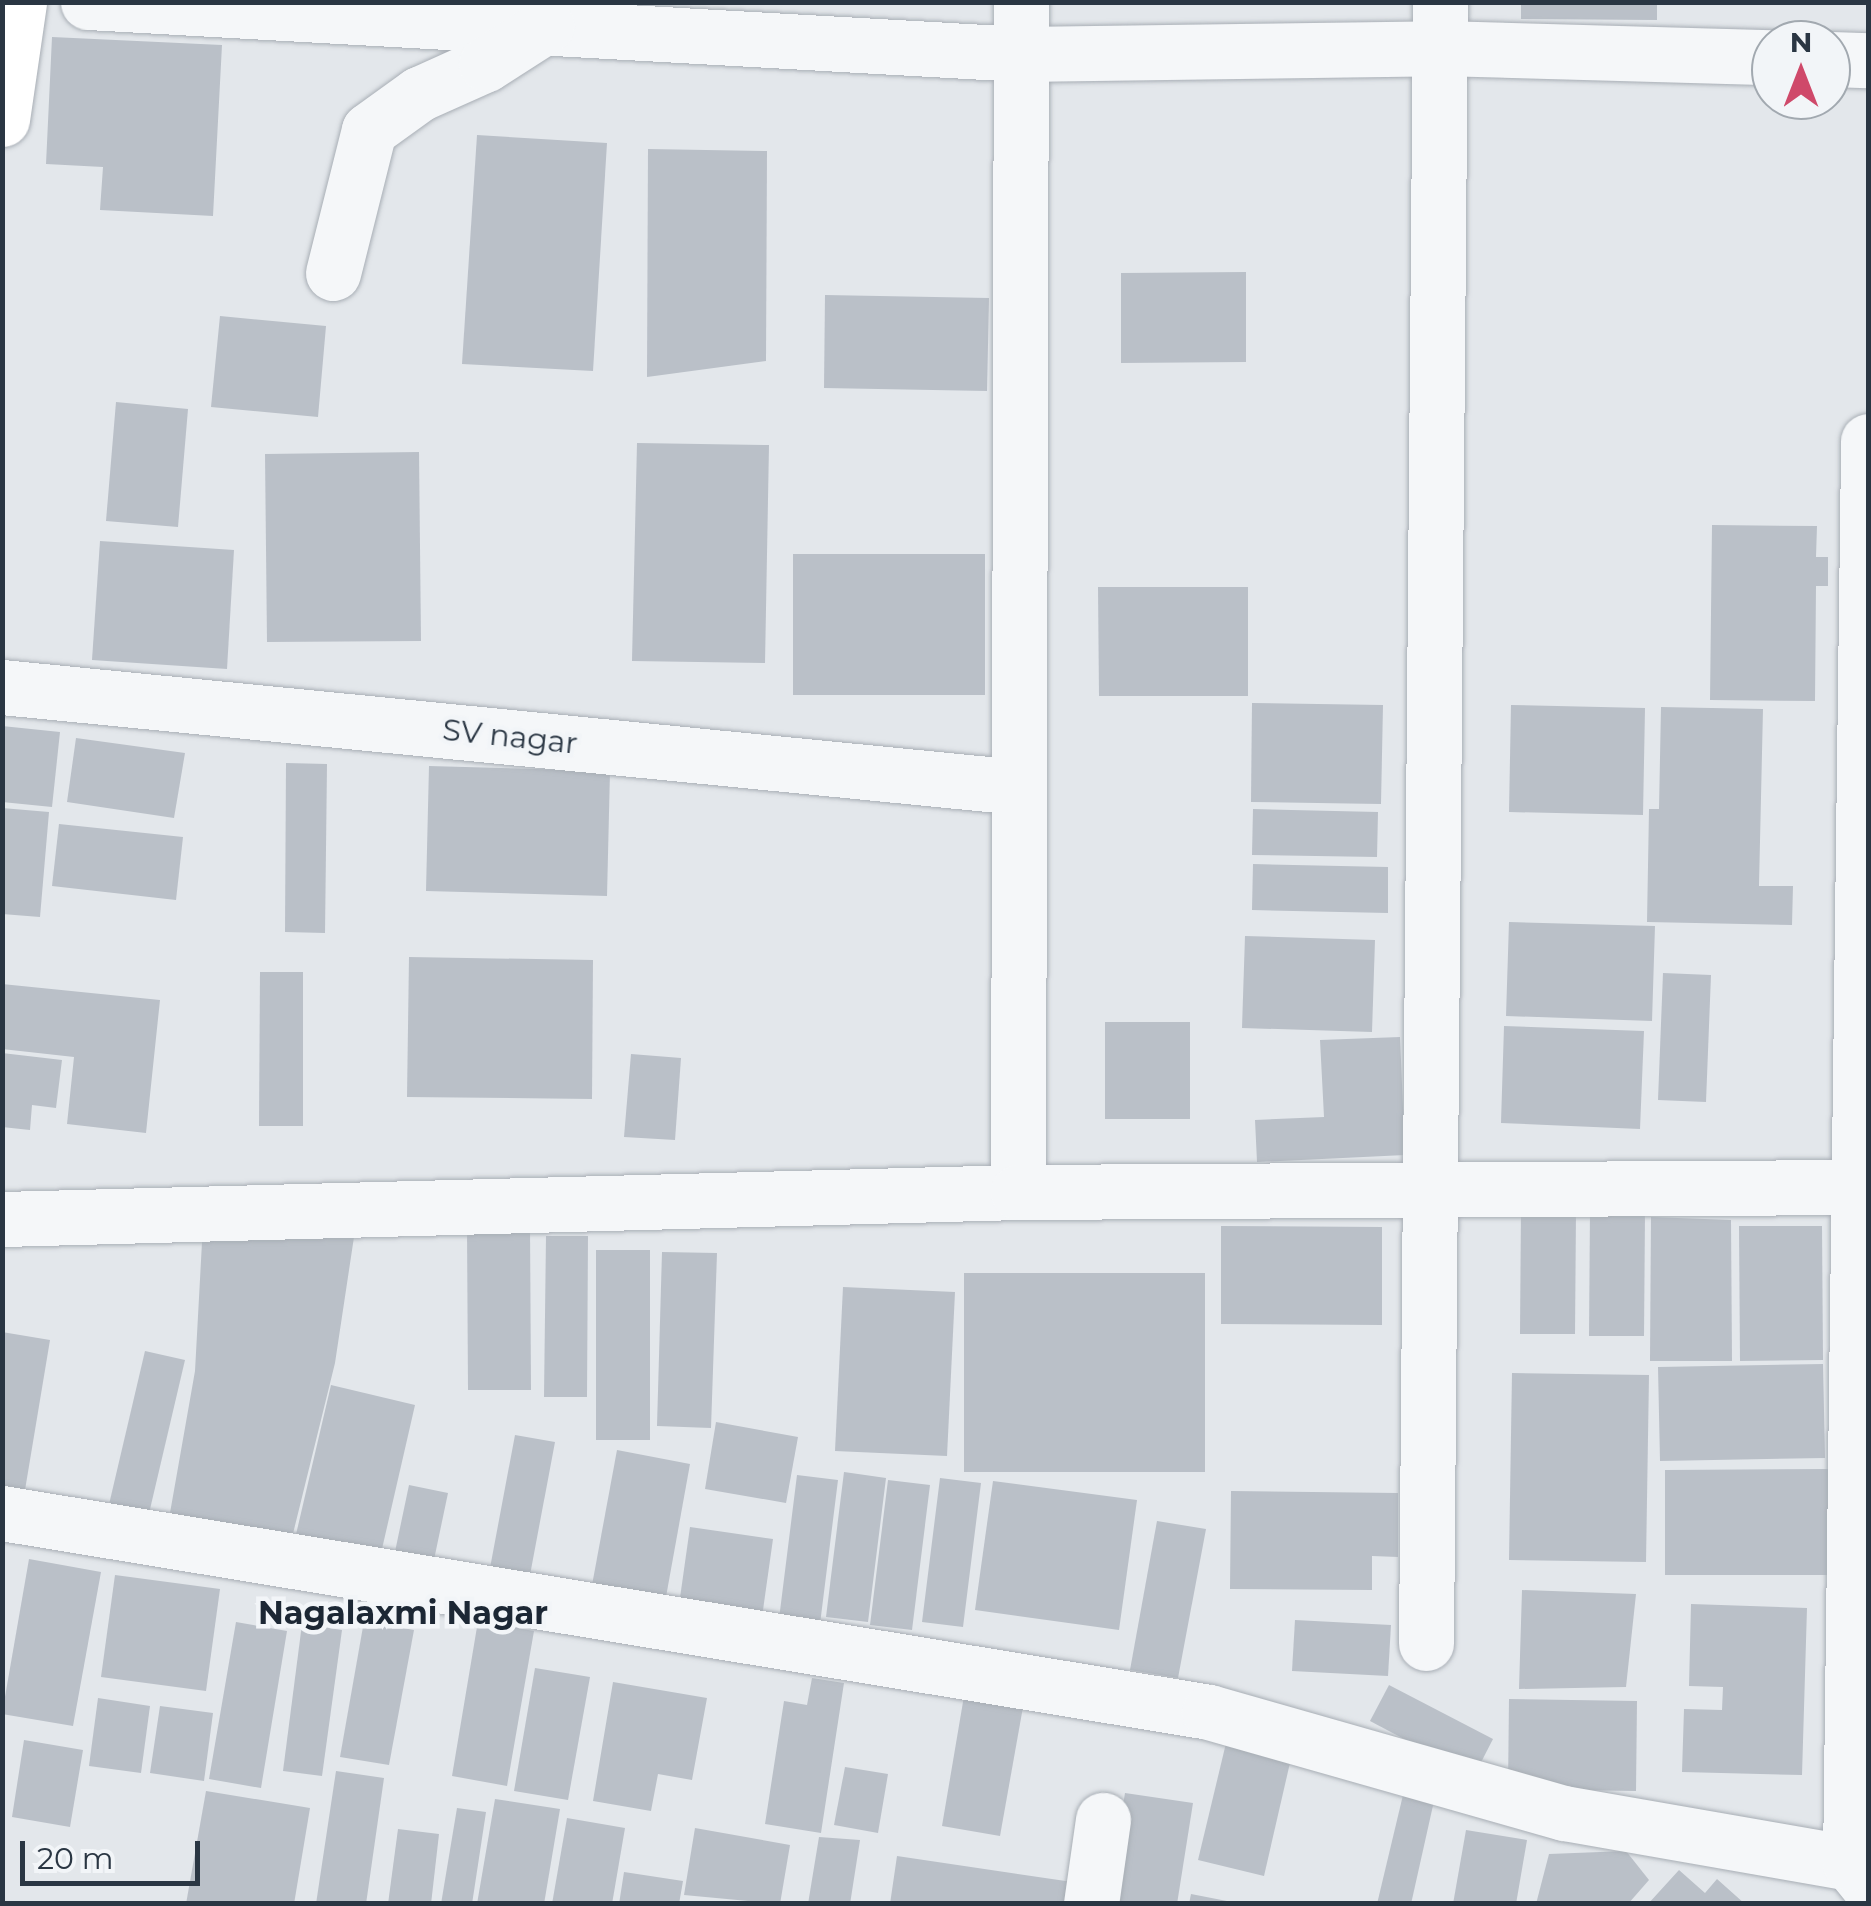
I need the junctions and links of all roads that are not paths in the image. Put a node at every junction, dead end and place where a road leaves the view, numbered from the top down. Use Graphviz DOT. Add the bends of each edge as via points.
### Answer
graph roads {
  1 [pos="18,2"];
  2 [pos="88,2"];
  3 [pos="549,15"];
  4 [pos="1440,25"];
  5 [pos="1021,28"];
  6 [pos="1751,55"];
  7 [pos="2,119"];
  8 [pos="333,273"];
  9 [pos="1868,441"];
  10 [pos="2,687"];
  11 [pos="1018,787"];
  12 [pos="1430,1185"];
  13 [pos="1859,1187"];
  14 [pos="1018,1192"];
  15 [pos="2,1219"];
  16 [pos="2,1513"];
  17 [pos="1861,1536"];
  18 [pos="1426,1643"];
  19 [pos="1103,1820"];
  20 [pos="1859,1874"];
  21 [pos="1091,1904"];
  1 -- 7 [label="street"];
  2 -- 3 [label="street"];
  3 -- 5 [label="street"];
  3 -- 8 [label="street" via="369,130"];
  4 -- 5 [label="street"];
  4 -- 6 [label="street"];
  4 -- 12 [label="street"];
  5 -- 11 [label="street"];
  9 -- 13 [label="street"];
  10 -- 11 [label="street, SV nagar"];
  11 -- 14 [label="street"];
  12 -- 13 [label="street"];
  12 -- 14 [label="street"];
  12 -- 18 [label="street"];
  13 -- 17 [label="street"];
  14 -- 15 [label="street"];
  16 -- 20 [label="street" via="1209,1712 1564,1814"];
  17 -- 20 [label="street"];
  19 -- 21 [label="street"];
}
